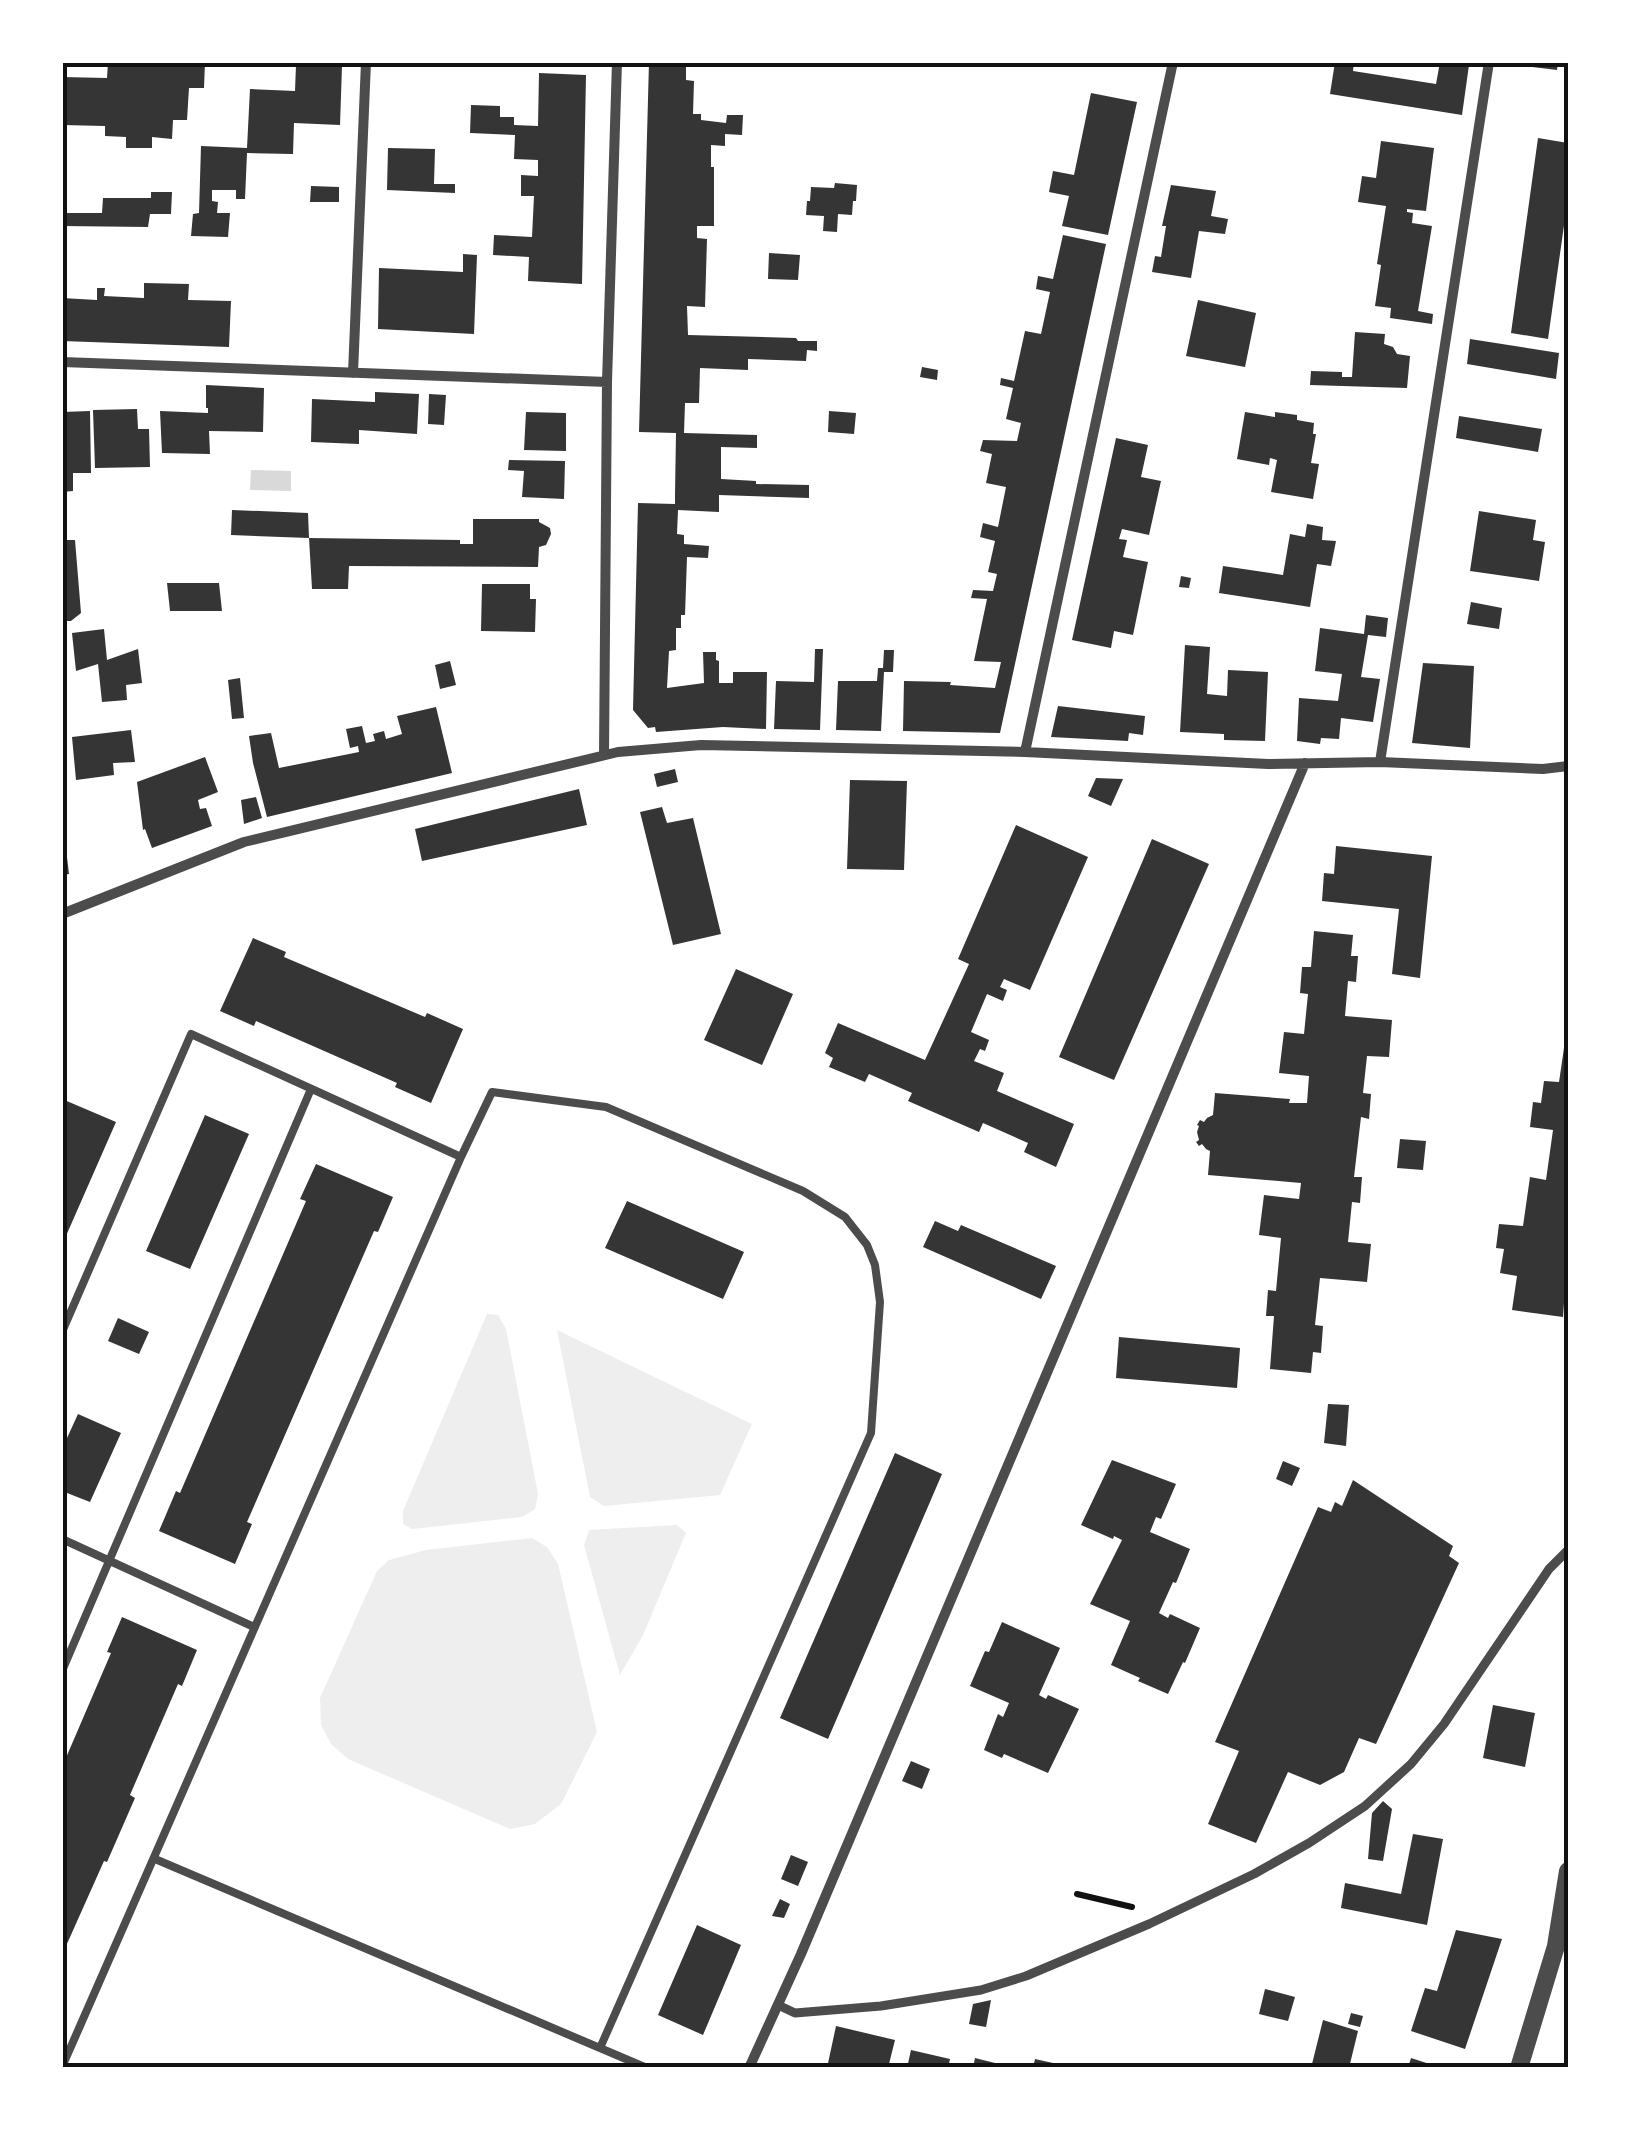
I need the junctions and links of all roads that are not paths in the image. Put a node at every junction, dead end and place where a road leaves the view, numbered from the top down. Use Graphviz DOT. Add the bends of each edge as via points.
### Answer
graph roads {
  1 [pos="366,62"];
  2 [pos="617,62"];
  3 [pos="1173,62"];
  4 [pos="1489,62"];
  5 [pos="62,362"];
  6 [pos="353,374"];
  7 [pos="607,382"];
  8 [pos="1025,752"];
  9 [pos="604,755"];
  10 [pos="1380,762"];
  11 [pos="1304,763"];
  12 [pos="1568,766"];
  13 [pos="62,914"];
  14 [pos="311,1089"];
  15 [pos="461,1157"];
  16 [pos="62,1332"];
  17 [pos="62,1538"];
  18 [pos="1568,1550"];
  19 [pos="110,1560"];
  20 [pos="254,1627"];
  21 [pos="62,1671"];
  22 [pos="155,1859"];
  23 [pos="1568,1871"];
  24 [pos="778,2004"];
  25 [pos="600,2048"];
  26 [pos="62,2067"];
  27 [pos="647,2068"];
  28 [pos="749,2068"];
  29 [pos="1518,2068"];
  1 -- 6 [label="street"];
  2 -- 7 [label="street"];
  3 -- 8 [label="street"];
  4 -- 10 [label="street"];
  5 -- 6 [label="street"];
  6 -- 7 [label="street"];
  7 -- 9 [label="street"];
  8 -- 9 [label="street" via="702,745"];
  8 -- 11 [label="street"];
  9 -- 13 [label="street" via="244,842"];
  10 -- 11 [label="street"];
  10 -- 12 [label="street"];
  11 -- 24 [label="street"];
  14 -- 15 [label="lane"];
  14 -- 16 [label="lane" via="190,1034"];
  14 -- 19 [label="lane"];
  15 -- 20 [label="lane"];
  15 -- 25 [label="lane" via="492,1092 606,1107 803,1191 845,1217 875,1265 880,1302 871,1433"];
  17 -- 19 [label="lane"];
  18 -- 24 [label="street" via="1411,1764 1310,1843 1149,1924 981,1990 796,2013"];
  19 -- 20 [label="lane"];
  19 -- 21 [label="lane"];
  20 -- 22 [label="lane"];
  22 -- 25 [label="lane"];
  22 -- 26 [label="lane"];
  23 -- 29 [label="street" via="1556,1946"];
  24 -- 28 [label="street"];
  25 -- 27 [label="lane"];
}
